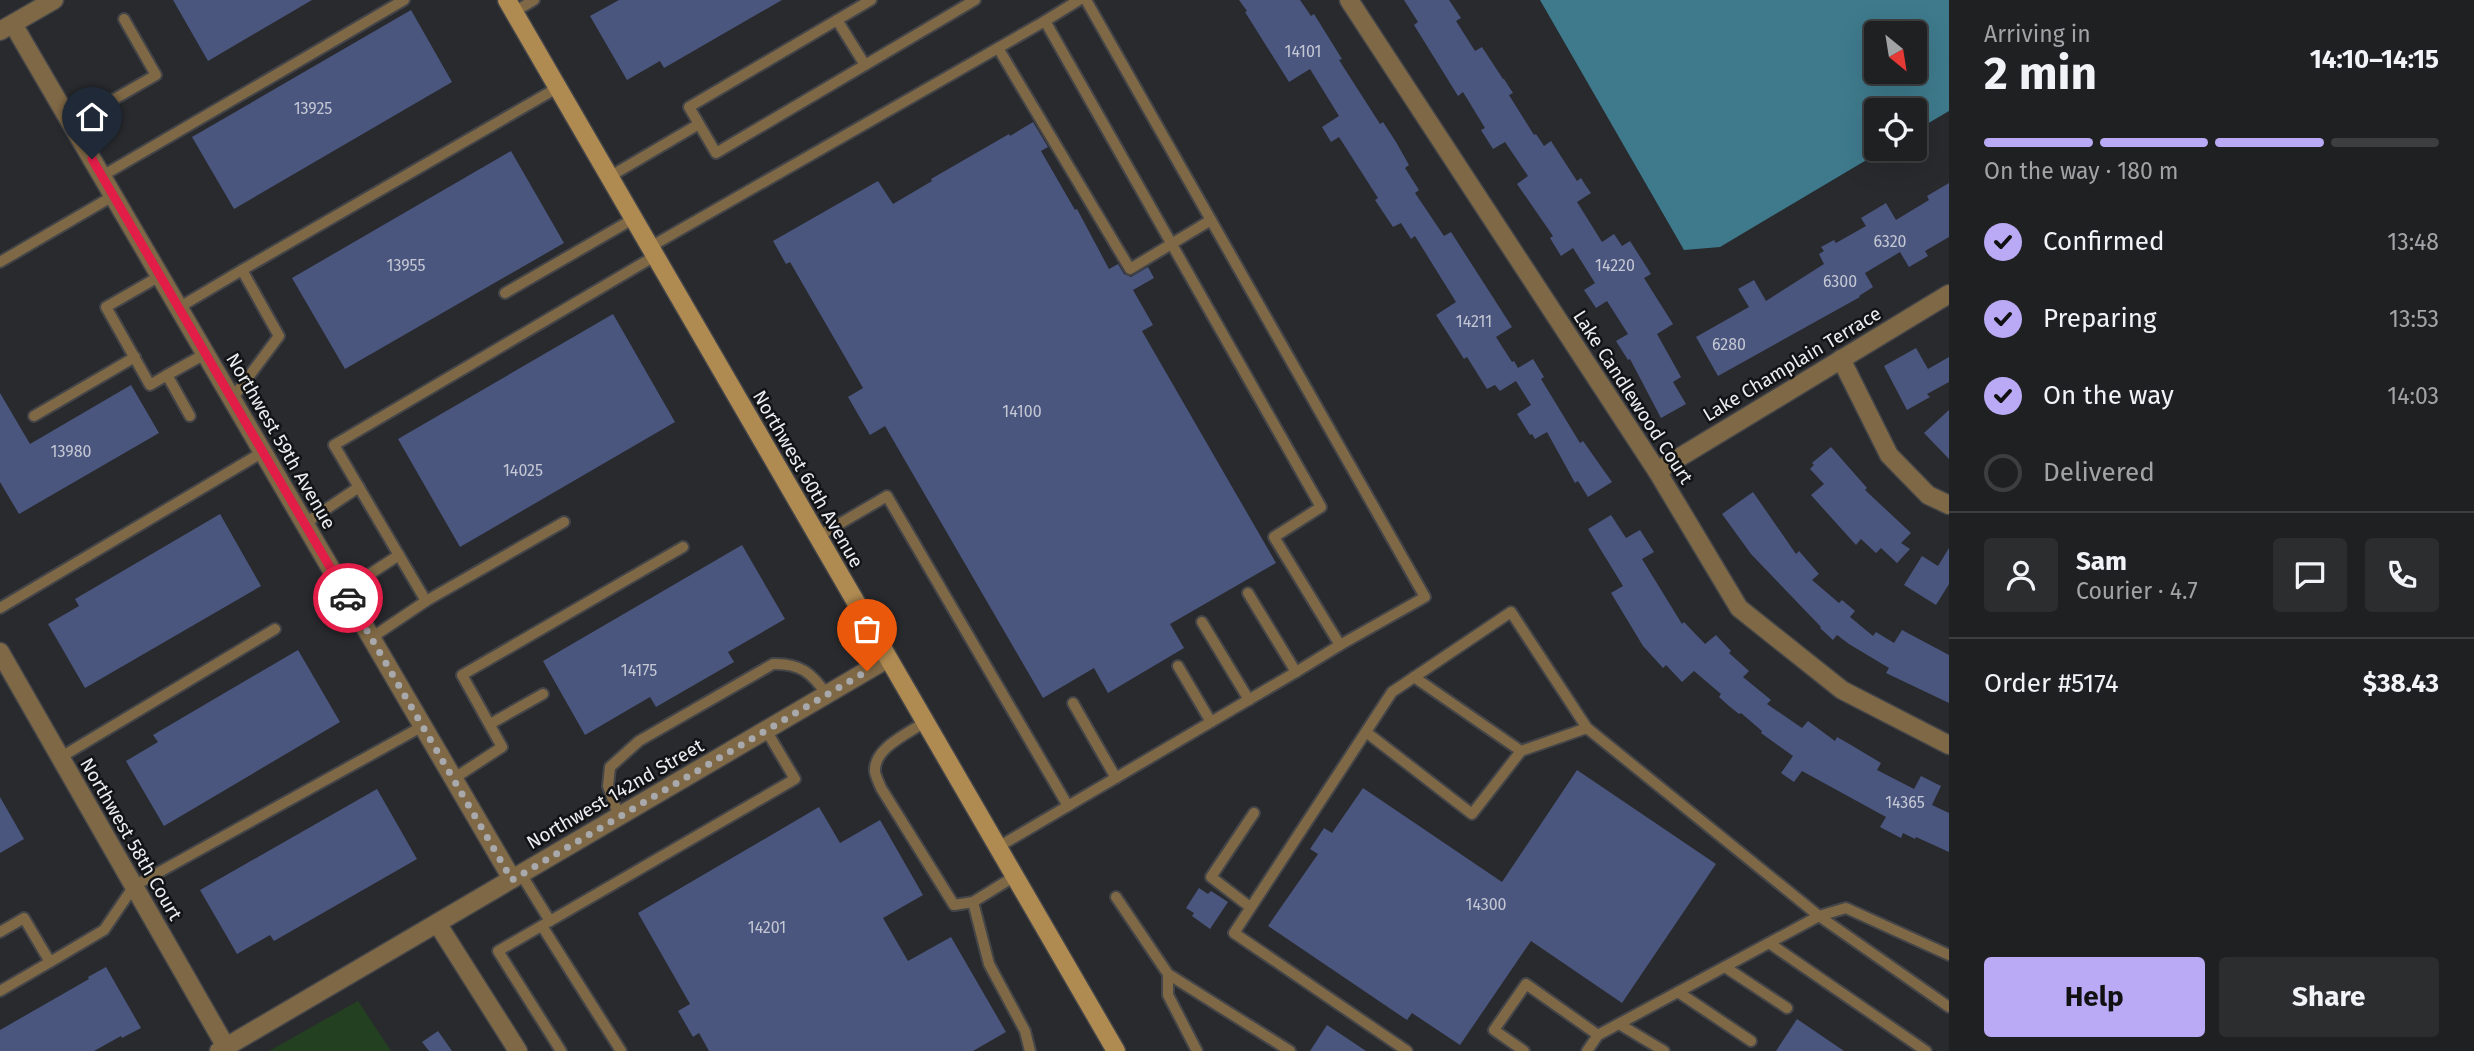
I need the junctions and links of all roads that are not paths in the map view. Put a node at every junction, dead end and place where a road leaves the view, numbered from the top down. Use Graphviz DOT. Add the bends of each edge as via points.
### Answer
graph roads {
  1 [pos="54,0"];
  2 [pos="404,0"];
  3 [pos="534,0"];
  4 [pos="871,0"];
  5 [pos="975,0"];
  6 [pos="1079,0"];
  7 [pos="1086,0"];
  8 [pos="1349,0"];
  9 [pos="511,6"];
  10 [pos="124,19"];
  11 [pos="837,20"];
  12 [pos="1045,21"];
  13 [pos="7,28"];
  14 [pos="998,48"];
  15 [pos="865,65"];
  16 [pos="557,88"];
  17 [pos="71,124"];
  18 [pos="699,124"];
  19 [pos="102,176"];
  20 [pos="610,177"];
  21 [pos="113,196"];
  22 [pos="633,219"];
  23 [pos="1211,220"];
  24 [pos="1171,244"];
  25 [pos="652,252"];
  26 [pos="0,262"];
  27 [pos="242,270"];
  28 [pos="160,276"];
  29 [pos="505,293"];
  30 [pos="1949,294"];
  31 [pos="178,307"];
  32 [pos="205,354"];
  33 [pos="135,357"];
  34 [pos="1841,359"];
  35 [pos="167,375"];
  36 [pos="232,399"];
  37 [pos="34,416"];
  38 [pos="190,416"];
  39 [pos="263,452"];
  40 [pos="1657,471"];
  41 [pos="359,487"];
  42 [pos="1949,505"];
  43 [pos="564,522"];
  44 [pos="304,524"];
  45 [pos="817,537"];
  46 [pos="683,547"];
  47 [pos="399,555"];
  48 [pos="344,590"];
  49 [pos="1248,593"];
  50 [pos="426,601"];
  51 [pos="0,607"];
  52 [pos="1202,622"];
  53 [pos="275,629"];
  54 [pos="371,638"];
  55 [pos="1340,645"];
  56 [pos="0,652"];
  57 [pos="887,659"];
  58 [pos="1178,667"];
  59 [pos="1296,673"];
  60 [pos="1414,677"];
  61 [pos="543,694"];
  62 [pos="827,695"];
  63 [pos="1249,700"];
  64 [pos="1073,703"];
  65 [pos="925,722"];
  66 [pos="1211,722"];
  67 [pos="489,724"];
  68 [pos="423,726"];
  69 [pos="1587,728"];
  70 [pos="766,730"];
  71 [pos="1366,732"];
  72 [pos="1949,745"];
  73 [pos="1521,751"];
  74 [pos="61,757"];
  75 [pos="1116,778"];
  76 [pos="453,779"];
  77 [pos="1068,806"];
  78 [pos="1254,813"];
  79 [pos="619,817"];
  80 [pos="998,848"];
  81 [pos="1015,876"];
  82 [pos="516,877"];
  83 [pos="134,886"];
  84 [pos="1116,897"];
  85 [pos="974,902"];
  86 [pos="1250,907"];
  87 [pos="1819,916"];
  88 [pos="437,923"];
  89 [pos="546,923"];
  90 [pos="0,932"];
  91 [pos="1769,943"];
  92 [pos="1949,955"];
  93 [pos="50,962"];
  94 [pos="1725,967"];
  95 [pos="1168,974"];
  96 [pos="0,991"];
  97 [pos="1678,992"];
  98 [pos="1949,1007"];
  99 [pos="1787,1008"];
  100 [pos="1619,1024"];
  101 [pos="1751,1041"];
  102 [pos="1592,1043"];
  103 [pos="223,1049"];
  104 [pos="518,1051"];
  105 [pos="561,1051"];
  106 [pos="621,1051"];
  107 [pos="1030,1051"];
  108 [pos="1116,1051"];
  109 [pos="1197,1051"];
  110 [pos="1290,1051"];
  111 [pos="1407,1051"];
  112 [pos="1524,1051"];
  113 [pos="1602,1051"];
  114 [pos="1664,1051"];
  115 [pos="1926,1051"];
  1 -- 13 [label="street"];
  2 -- 19 [label="lane"];
  3 -- 9 [label="lane"];
  4 -- 11 [label="lane"];
  5 -- 15 [label="lane"];
  6 -- 12 [label="lane"];
  7 -- 23 [label="lane"];
  8 -- 40 [label="street, Lake Candlewood Court"];
  9 -- 16 [label="street, Northwest 60th Avenue"];
  10 -- 17 [label="lane" via="156,75"];
  11 -- 15 [label="lane"];
  11 -- 18 [label="lane" via="689,107"];
  12 -- 14 [label="lane"];
  12 -- 24 [label="lane"];
  13 -- 17 [label="street, Northwest 59th Avenue"];
  14 -- 24 [label="lane" via="1130,269"];
  14 -- 25 [label="lane"];
  15 -- 18 [label="lane" via="716,153"];
  16 -- 20 [label="street, Northwest 60th Avenue"];
  16 -- 27 [label="lane"];
  17 -- 19 [label="street, Northwest 59th Avenue"];
  18 -- 20 [label="lane"];
  19 -- 21 [label="street, Northwest 59th Avenue"];
  20 -- 22 [label="street, Northwest 60th Avenue"];
  21 -- 26 [label="lane"];
  21 -- 28 [label="street, Northwest 59th Avenue"];
  22 -- 25 [label="street, Northwest 60th Avenue"];
  22 -- 29 [label="lane"];
  23 -- 24 [label="lane"];
  23 -- 55 [label="lane" via="1425,597"];
  24 -- 55 [label="lane" via="1321,508 1274,537"];
  25 -- 41 [label="lane" via="334,445"];
  25 -- 45 [label="street, Northwest 60th Avenue"];
  27 -- 31 [label="lane"];
  27 -- 36 [label="lane" via="279,336"];
  28 -- 31 [label="street, Northwest 59th Avenue"];
  28 -- 33 [label="lane" via="106,307"];
  30 -- 34 [label="street, Lake Champlain Terrace"];
  31 -- 32 [label="street, Northwest 59th Avenue"];
  32 -- 35 [label="lane"];
  32 -- 36 [label="street, Northwest 59th Avenue"];
  33 -- 35 [label="lane" via="150,384"];
  33 -- 37 [label="lane"];
  34 -- 40 [label="street, Lake Champlain Terrace"];
  34 -- 42 [label="street" via="1889,455 1928,495"];
  35 -- 38 [label="lane"];
  36 -- 39 [label="street, Northwest 59th Avenue"];
  39 -- 44 [label="street, Northwest 59th Avenue"];
  39 -- 51 [label="lane"];
  40 -- 72 [label="street, Lake Candlewood Court" via="1739,608 1842,690"];
  41 -- 44 [label="lane"];
  41 -- 47 [label="lane"];
  43 -- 50 [label="lane"];
  44 -- 48 [label="street, Northwest 59th Avenue"];
  45 -- 57 [label="street, Northwest 60th Avenue"];
  45 -- 77 [label="lane" via="887,496"];
  46 -- 67 [label="lane" via="462,675"];
  47 -- 48 [label="lane"];
  47 -- 50 [label="lane"];
  48 -- 54 [label="street, Northwest 59th Avenue"];
  49 -- 59 [label="lane"];
  50 -- 54 [label="lane"];
  52 -- 63 [label="lane"];
  53 -- 74 [label="lane"];
  54 -- 68 [label="street, Northwest 59th Avenue"];
  55 -- 59 [label="lane"];
  56 -- 74 [label="street, Northwest 58th Court"];
  57 -- 62 [label="street, Northwest 142nd Street"];
  57 -- 65 [label="street, Northwest 60th Avenue"];
  58 -- 66 [label="lane"];
  59 -- 63 [label="lane"];
  60 -- 69 [label="lane" via="1511,612"];
  60 -- 71 [label="lane" via="1392,692"];
  60 -- 73 [label="lane"];
  61 -- 67 [label="lane"];
  62 -- 70 [label="street, Northwest 142nd Street"];
  62 -- 79 [label="lane" via="805,670 773,664 639,741 610,767 608,786"];
  63 -- 66 [label="lane"];
  64 -- 75 [label="lane"];
  65 -- 80 [label="street, Northwest 60th Avenue"];
  65 -- 85 [label="lane" via="891,744 878,758 875,771 954,905"];
  66 -- 75 [label="lane"];
  67 -- 76 [label="lane" via="502,747"];
  68 -- 76 [label="street, Northwest 59th Avenue"];
  68 -- 83 [label="lane"];
  69 -- 73 [label="lane"];
  69 -- 87 [label="lane"];
  70 -- 79 [label="street, Northwest 142nd Street"];
  70 -- 89 [label="lane" via="795,779"];
  71 -- 73 [label="lane" via="1472,814"];
  71 -- 86 [label="lane"];
  74 -- 83 [label="street, Northwest 58th Court"];
  75 -- 77 [label="lane"];
  76 -- 82 [label="street, Northwest 59th Avenue"];
  77 -- 80 [label="lane"];
  78 -- 86 [label="lane" via="1212,877"];
  79 -- 82 [label="street, Northwest 142nd Street"];
  80 -- 81 [label="street, Northwest 60th Avenue"];
  81 -- 85 [label="lane"];
  81 -- 108 [label="street, Northwest 60th Avenue"];
  82 -- 88 [label="street, Northwest 142nd Street"];
  82 -- 89 [label="lane"];
  83 -- 93 [label="lane" via="104,930"];
  83 -- 103 [label="street, Northwest 58th Court"];
  84 -- 95 [label="lane"];
  85 -- 107 [label="lane" via="989,964 1025,1031"];
  86 -- 111 [label="lane" via="1234,933"];
  87 -- 91 [label="lane"];
  87 -- 92 [label="lane" via="1846,908"];
  87 -- 98 [label="lane"];
  88 -- 103 [label="street, Northwest 142nd Street"];
  88 -- 104 [label="street"];
  89 -- 105 [label="lane" via="498,951"];
  89 -- 106 [label="lane"];
  90 -- 93 [label="lane" via="24,918"];
  91 -- 94 [label="lane"];
  91 -- 115 [label="lane"];
  93 -- 96 [label="lane"];
  94 -- 97 [label="lane"];
  94 -- 99 [label="lane"];
  95 -- 109 [label="lane" via="1168,995"];
  95 -- 110 [label="lane"];
  97 -- 100 [label="lane"];
  97 -- 101 [label="lane"];
  100 -- 102 [label="lane"];
  100 -- 114 [label="lane"];
  102 -- 112 [label="lane" via="1526,984 1493,1030"];
  102 -- 113 [label="lane"];
}
